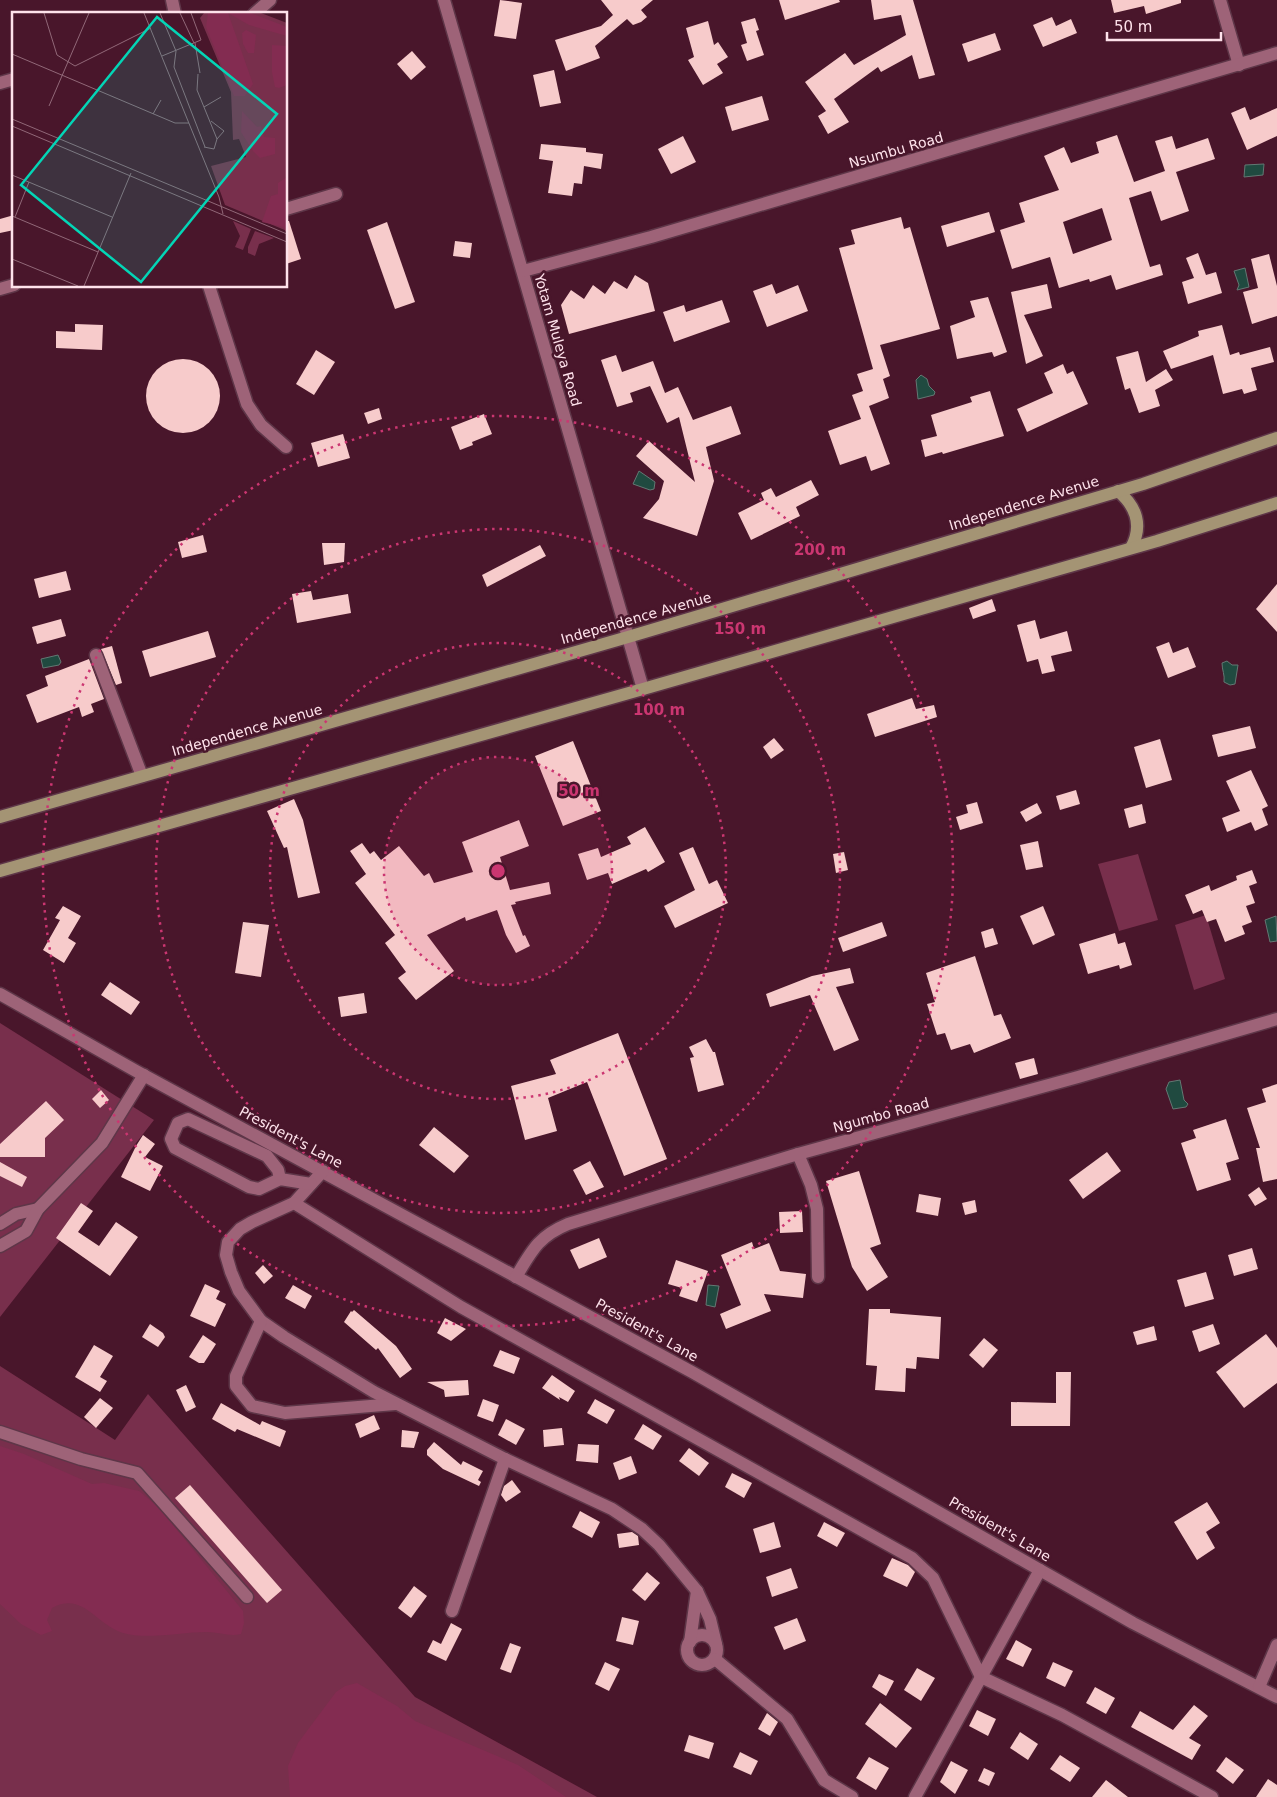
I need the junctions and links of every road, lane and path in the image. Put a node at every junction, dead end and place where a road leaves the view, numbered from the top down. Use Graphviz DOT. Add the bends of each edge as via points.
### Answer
graph roads {
  1 [pos="270,0"];
  2 [pos="444,0"];
  3 [pos="1220,0"];
  4 [pos="256,12"];
  5 [pos="1277,53"];
  6 [pos="1239,65"];
  7 [pos="12,79"];
  8 [pos="0,83"];
  9 [pos="336,194"];
  10 [pos="288,208"];
  11 [pos="523,271"];
  12 [pos="211,288"];
  13 [pos="1277,438"];
  14 [pos="286,447"];
  15 [pos="1143,484"];
  16 [pos="1118,491"];
  17 [pos="1277,503"];
  18 [pos="1157,541"];
  19 [pos="1131,548"];
  20 [pos="628,637"];
  21 [pos="96,655"];
  22 [pos="643,689"];
  23 [pos="142,776"];
  24 [pos="0,817"];
  25 [pos="0,871"];
  26 [pos="0,994"];
  27 [pos="1277,1019"];
  28 [pos="144,1075"];
  29 [pos="798,1154"];
  30 [pos="323,1171"];
  31 [pos="280,1179"];
  32 [pos="311,1184"];
  33 [pos="294,1203"];
  34 [pos="38,1210"];
  35 [pos="0,1224"];
  36 [pos="0,1246"];
  37 [pos="516,1277"];
  38 [pos="818,1278"];
  39 [pos="261,1321"];
  40 [pos="395,1404"];
  41 [pos="0,1432"];
  42 [pos="505,1459"];
  43 [pos="1040,1570"];
  44 [pos="697,1591"];
  45 [pos="247,1597"];
  46 [pos="452,1611"];
  47 [pos="690,1642"];
  48 [pos="716,1644"];
  49 [pos="1277,1645"];
  50 [pos="715,1659"];
  51 [pos="981,1677"];
  52 [pos="1259,1687"];
  53 [pos="1277,1697"];
  54 [pos="852,1797"];
  55 [pos="915,1797"];
  56 [pos="1212,1797"];
  1 -- 4 [label="street"];
  2 -- 11 [label="street, Yotam Muleya Road"];
  3 -- 6 [label="street"];
  5 -- 6 [label="street, Nsumbu Road"];
  6 -- 11 [label="street, Nsumbu Road" via="652,237"];
  7 -- 8 [label="street"];
  9 -- 10 [label="street"];
  11 -- 20 [label="street, Yotam Muleya Road"];
  12 -- 14 [label="street" via="247,404 261,424"];
  13 -- 15 [label="main road, Independence Avenue"];
  15 -- 16 [label="main road, Independence Avenue"];
  15 -- 18 [label="main road" via="1136,505 1137,515 1141,526"];
  16 -- 19 [label="main road" via="1133,507 1137,517 1137,533"];
  16 -- 20 [label="main road, Independence Avenue"];
  17 -- 18 [label="main road"];
  18 -- 19 [label="main road"];
  19 -- 22 [label="main road"];
  20 -- 22 [label="street, Yotam Muleya Road"];
  20 -- 23 [label="main road, Independence Avenue"];
  21 -- 23 [label="street"];
  22 -- 25 [label="main road"];
  23 -- 24 [label="main road, Independence Avenue"];
  26 -- 28 [label="street, President's Lane"];
  27 -- 29 [label="street, Ngumbo Road"];
  28 -- 30 [label="street, President's Lane"];
  28 -- 34 [label="street" via="102,1143"];
  29 -- 37 [label="street, Ngumbo Road" via="568,1224 538,1241"];
  29 -- 38 [label="street" via="817,1209"];
  30 -- 32 [label="street"];
  30 -- 37 [label="street, President's Lane"];
  31 -- 31 [label="street" via="259,1188 249,1187 174,1148 171,1139 178,1123 188,1119 267,1156 278,1170"];
  31 -- 32 [label="street"];
  32 -- 33 [label="street"];
  33 -- 39 [label="street" via="240,1229 228,1242 226,1254 231,1272 240,1292"];
  33 -- 51 [label="street" via="461,1307 912,1558 933,1578"];
  34 -- 35 [label="street" via="16,1214"];
  34 -- 36 [label="street" via="26,1231"];
  37 -- 43 [label="street, President's Lane" via="709,1381"];
  39 -- 40 [label="street"];
  39 -- 40 [label="street" via="236,1376 236,1386 252,1406 285,1413"];
  40 -- 42 [label="street"];
  41 -- 45 [label="street" via="80,1459 137,1473"];
  42 -- 44 [label="street" via="612,1509 642,1529"];
  42 -- 46 [label="street"];
  43 -- 51 [label="street"];
  43 -- 52 [label="street, President's Lane"];
  44 -- 47 [label="street"];
  44 -- 48 [label="street" via="710,1619"];
  47 -- 48 [label="street" via="704,1635"];
  47 -- 50 [label="street" via="687,1649 694,1662 709,1664"];
  48 -- 50 [label="street"];
  49 -- 52 [label="street"];
  50 -- 54 [label="street" via="787,1719 824,1780"];
  51 -- 55 [label="street"];
  51 -- 56 [label="street" via="1062,1715"];
  52 -- 53 [label="street, President's Lane"];
}
